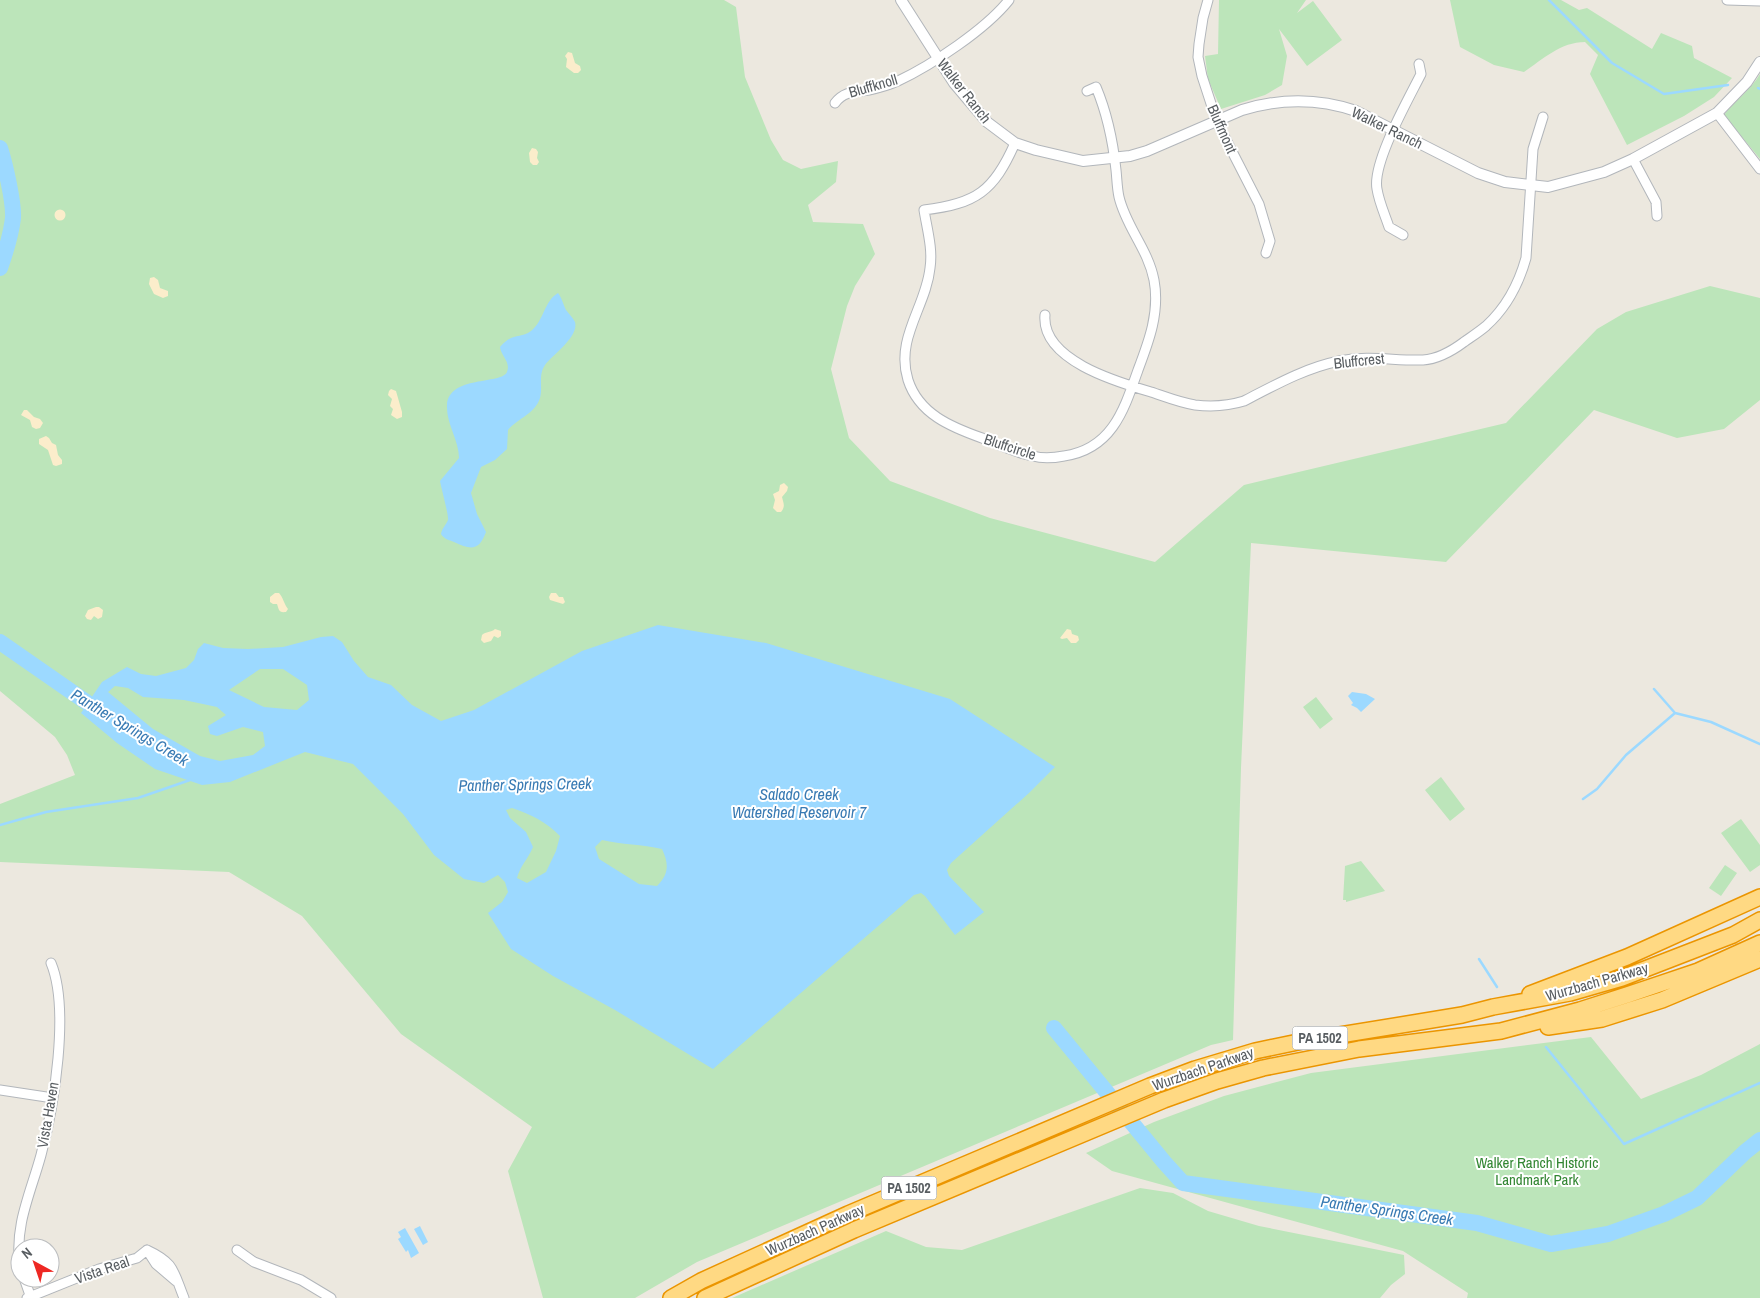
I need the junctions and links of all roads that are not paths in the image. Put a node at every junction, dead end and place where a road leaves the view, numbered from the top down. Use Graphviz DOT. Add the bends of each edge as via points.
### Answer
graph roads {
  1 [pos="900,0"];
  2 [pos="1009,0"];
  3 [pos="1208,0"];
  4 [pos="1727,0"];
  5 [pos="1760,1"];
  6 [pos="937,58"];
  7 [pos="1760,62"];
  8 [pos="1418,64"];
  9 [pos="1087,91"];
  10 [pos="835,103"];
  11 [pos="1717,113"];
  12 [pos="1543,116"];
  13 [pos="1217,122"];
  14 [pos="1394,131"];
  15 [pos="1015,143"];
  16 [pos="1114,159"];
  17 [pos="1633,159"];
  18 [pos="1760,169"];
  19 [pos="1530,185"];
  20 [pos="1657,216"];
  21 [pos="1403,235"];
  22 [pos="1266,253"];
  23 [pos="1044,315"];
  24 [pos="1132,386"];
  25 [pos="1760,897"];
  26 [pos="1760,920"];
  27 [pos="1760,943"];
  28 [pos="1760,959"];
  29 [pos="51,964"];
  30 [pos="1494,1008"];
  31 [pos="1501,1031"];
  32 [pos="0,1090"];
  33 [pos="53,1098"];
  34 [pos="19,1238"];
  35 [pos="237,1250"];
  36 [pos="30,1298"];
  37 [pos="184,1298"];
  38 [pos="331,1298"];
  39 [pos="671,1298"];
  40 [pos="705,1298"];
  1 -- 6 [label="street, Walker Ranch"];
  2 -- 6 [label="street, Bluffknoll" via="972,35"];
  3 -- 13 [label="street, Bluffmont" via="1200,30 1198,57"];
  4 -- 5 [label="street"];
  6 -- 10 [label="street, Bluffknoll" via="898,80 871,90 848,92"];
  6 -- 15 [label="street, Walker Ranch" via="986,122"];
  7 -- 11 [label="street, Walker Ranch" via="1747,82"];
  8 -- 14 [label="street" via="1421,74"];
  9 -- 16 [label="street, Bluffcircle" via="1096,87 1102,102"];
  11 -- 17 [label="street, Walker Ranch"];
  11 -- 18 [label="street"];
  12 -- 19 [label="street, Bluffcrest" via="1533,149"];
  13 -- 14 [label="street, Walker Ranch" via="1258,105 1308,100 1356,111"];
  13 -- 16 [label="street, Walker Ranch" via="1147,151"];
  13 -- 22 [label="street, Bluffmont" via="1259,204 1270,241"];
  14 -- 19 [label="street, Walker Ranch" via="1478,173 1505,182"];
  14 -- 21 [label="street" via="1376,172 1376,189 1389,227"];
  15 -- 16 [label="street, Walker Ranch" via="1073,160"];
  15 -- 24 [label="street, Bluffcircle" via="1005,165 985,190 962,203 924,210 931,266 906,342 908,380 931,414 954,428 1035,457 1054,458 1079,453 1103,439 1118,420"];
  16 -- 24 [label="street, Bluffcircle" via="1123,210 1147,257 1156,292 1153,328"];
  17 -- 19 [label="street, Walker Ranch" via="1604,172 1559,185"];
  17 -- 20 [label="street" via="1656,202"];
  19 -- 24 [label="street, Bluffcrest" via="1526,258 1521,274 1496,315 1453,350 1424,360 1373,357 1339,361 1299,372 1225,406 1195,405"];
  23 -- 24 [label="street, Bluffcrest" via="1048,334 1066,355 1086,368"];
  25 -- 30 [label="highway" via="1627,957"];
  26 -- 30 [label="highway, Wurzbach Parkway / PA 1502" via="1733,935 1622,978 1570,993"];
  27 -- 31 [label="highway, Wurzbach Parkway / PA 1502" via="1698,971 1580,1010"];
  28 -- 31 [label="highway" via="1662,1000 1602,1019"];
  29 -- 33 [label="street, Vista Haven" via="59,986 60,1009"];
  30 -- 39 [label="highway, Wurzbach Parkway / PA 1502" via="1312,1039 1255,1051 1195,1069 848,1214"];
  31 -- 40 [label="highway, Wurzbach Parkway / PA 1502" via="1317,1056 1217,1081 1164,1100 854,1230"];
  32 -- 33 [label="street"];
  33 -- 34 [label="street, Vista Haven"];
  35 -- 38 [label="street" via="254,1262 301,1280"];
  36 -- 37 [label="street, Vista Real" via="99,1269 137,1258 147,1250 156,1264 176,1281"];
}
